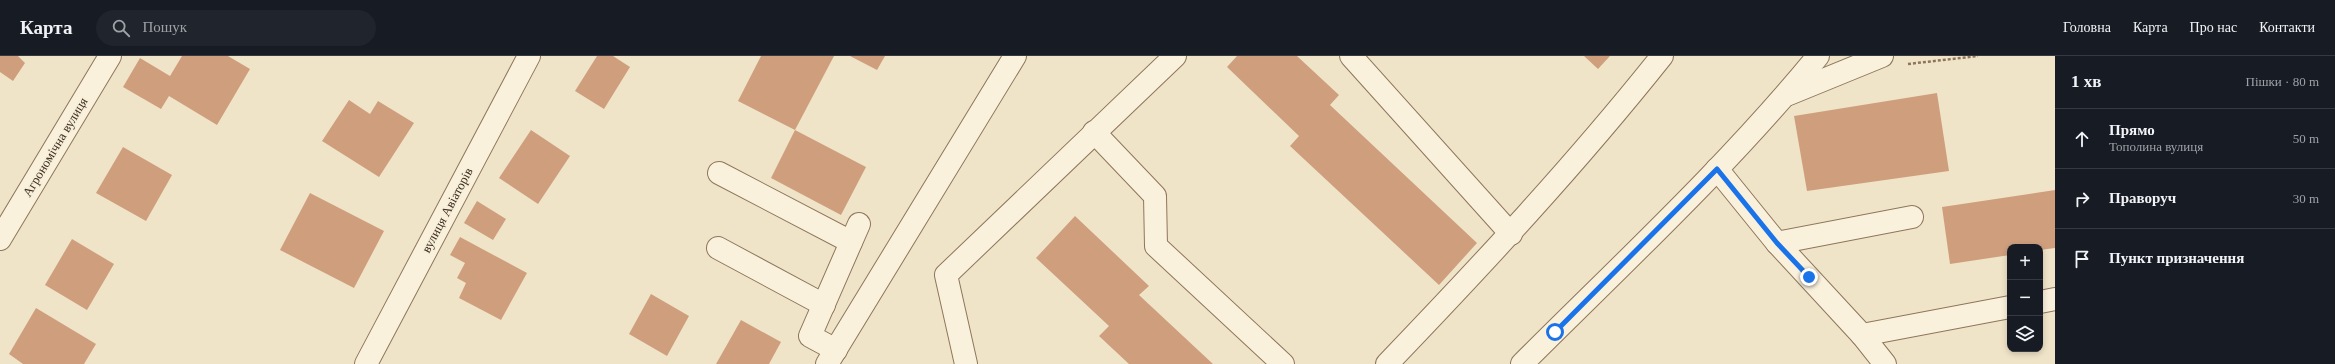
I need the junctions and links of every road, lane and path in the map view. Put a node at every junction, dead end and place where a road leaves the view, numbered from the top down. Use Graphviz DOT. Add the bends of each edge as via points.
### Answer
graph roads {
  1 [pos="110,56"];
  2 [pos="529,56"];
  3 [pos="1014,56"];
  4 [pos="1175,56"];
  5 [pos="1350,56"];
  6 [pos="1662,56"];
  7 [pos="1818,56"];
  8 [pos="1882,56"];
  9 [pos="1786,96"];
  10 [pos="1094,132"];
  11 [pos="1717,169"];
  12 [pos="719,173"];
  13 [pos="1912,217"];
  14 [pos="1511,234"];
  15 [pos="0,239"];
  16 [pos="1777,243"];
  17 [pos="718,248"];
  18 [pos="2055,299"];
  19 [pos="2043,301"];
  20 [pos="824,305"];
  21 [pos="2007,309"];
  22 [pos="1862,335"];
  23 [pos="831,357"];
  24 [pos="366,364"];
  25 [pos="966,364"];
  26 [pos="1283,364"];
  27 [pos="1387,364"];
  28 [pos="1522,364"];
  29 [pos="1885,364"];
  1 -- 15 [label="street, Агрономічна вулиця"];
  2 -- 24 [label="street, вулиця Авіаторів"];
  3 -- 23 [label="street"];
  4 -- 10 [label="street"];
  5 -- 14 [label="street"];
  6 -- 14 [label="street" via="1601,132"];
  7 -- 9 [label="street"];
  8 -- 9 [label="street"];
  9 -- 11 [label="street"];
  10 -- 25 [label="street" via="946,275"];
  10 -- 26 [label="street" via="1155,196 1156,246"];
  11 -- 16 [label="street"];
  11 -- 28 [label="street"];
  12 -- 20 [label="street" via="855,233"];
  13 -- 16 [label="street"];
  14 -- 27 [label="street"];
  16 -- 22 [label="street"];
  17 -- 20 [label="street"];
  18 -- 19 [label="street"];
  20 -- 23 [label="street" via="810,336"];
  21 -- 22 [label="street"];
  22 -- 29 [label="street"];
}
